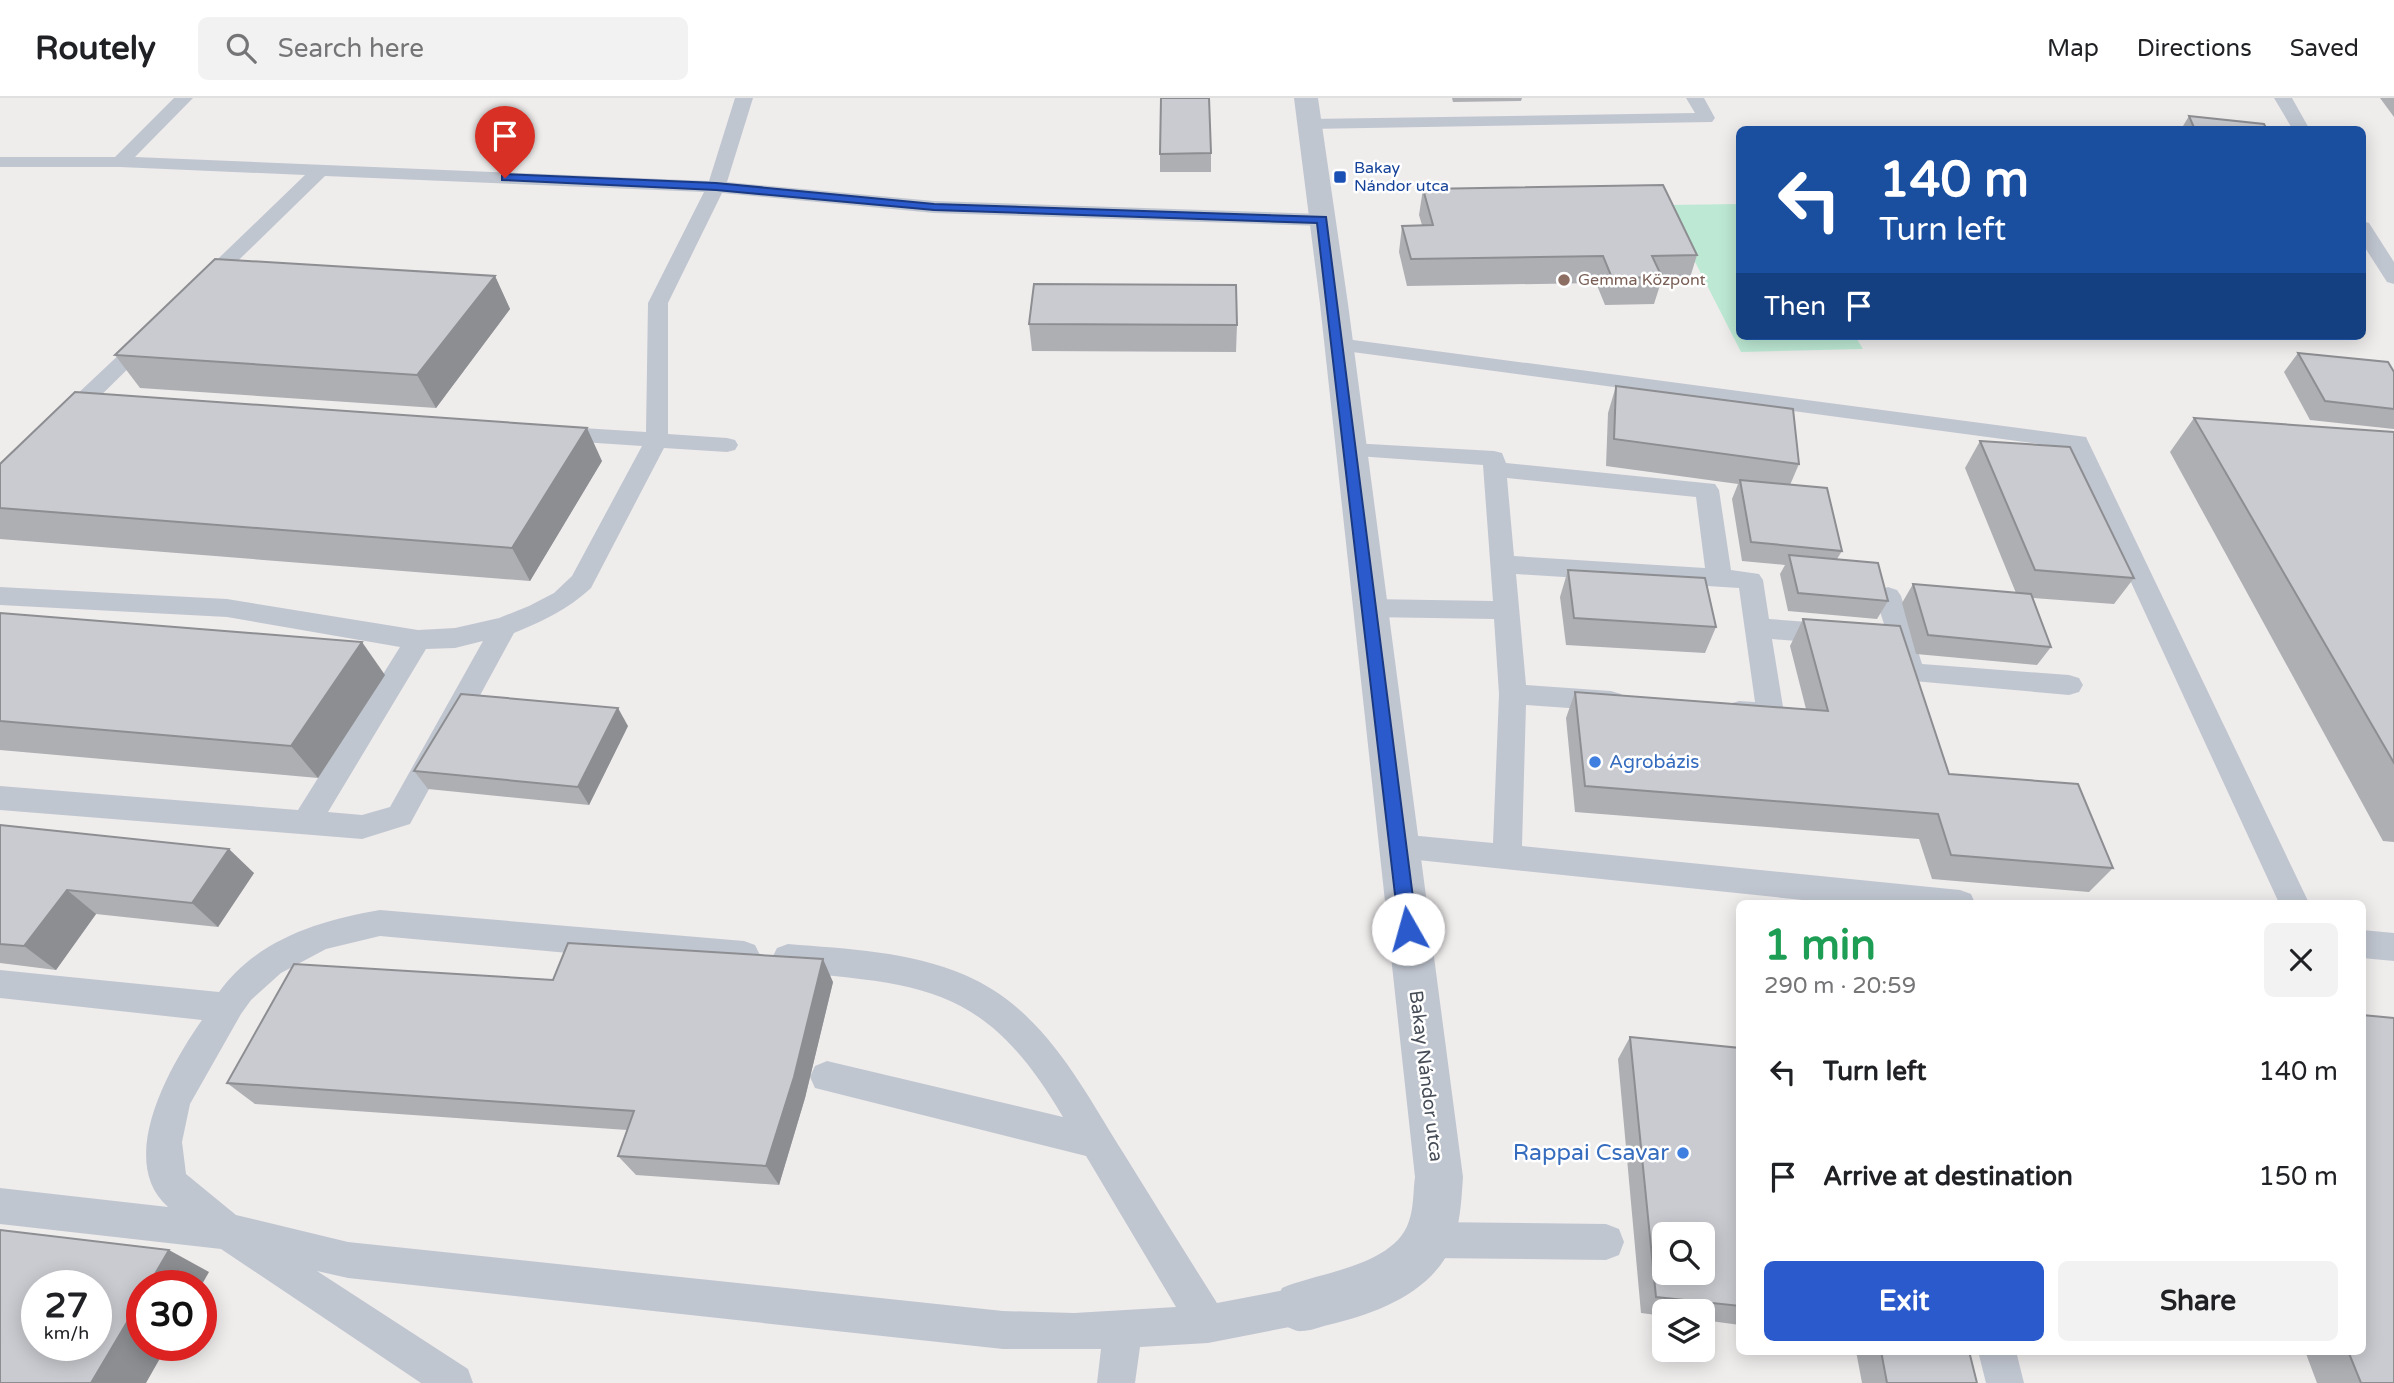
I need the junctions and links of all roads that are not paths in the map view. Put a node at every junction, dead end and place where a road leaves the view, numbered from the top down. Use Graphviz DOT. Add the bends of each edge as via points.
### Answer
graph roads {
  1 [pos="184,98"];
  2 [pos="744,98"];
  3 [pos="1695,98"];
  4 [pos="2283,98"];
  5 [pos="1308,111"];
  6 [pos="2300,126"];
  7 [pos="0,162"];
  8 [pos="120,162"];
  9 [pos="321,170"];
  10 [pos="716,187"];
  11 [pos="1322,220"];
  12 [pos="2366,233"];
  13 [pos="2394,278"];
  14 [pos="191,296"];
  15 [pos="161,325"];
  16 [pos="1338,344"];
  17 [pos="81,403"];
  18 [pos="108,405"];
  19 [pos="54,429"];
  20 [pos="533,432"];
  21 [pos="657,440"];
  22 [pos="727,445"];
  23 [pos="1351,450"];
  24 [pos="1495,469"];
  25 [pos="1503,564"];
  26 [pos="1719,577"];
  27 [pos="0,596"];
  28 [pos="1888,596"];
  29 [pos="1369,608"];
  30 [pos="1506,610"];
  31 [pos="504,626"];
  32 [pos="1757,628"];
  33 [pos="1878,638"];
  34 [pos="418,640"];
  35 [pos="2069,685"];
  36 [pos="1513,694"];
  37 [pos="1635,703"];
  38 [pos="1716,709"];
  39 [pos="0,798"];
  40 [pos="306,823"];
  41 [pos="1398,846"];
  42 [pos="1507,858"];
  43 [pos="1885,899"];
  44 [pos="1904,900"];
  45 [pos="2293,900"];
  46 [pos="2366,944"];
  47 [pos="2394,947"];
  48 [pos="0,984"];
  49 [pos="228,1008"];
  50 [pos="827,1077"];
  51 [pos="1097,1142"];
  52 [pos="0,1206"];
  53 [pos="225,1231"];
  54 [pos="1427,1240"];
  55 [pos="1606,1242"];
  56 [pos="1300,1307"];
  57 [pos="1208,1324"];
  58 [pos="1123,1329"];
  59 [pos="1998,1355"];
  60 [pos="454,1383"];
  61 [pos="1116,1383"];
  62 [pos="2005,1383"];
  1 -- 8 [label="lane"];
  2 -- 10 [label="lane"];
  3 -- 5 [label="lane" via="1706,118"];
  4 -- 6 [label="lane"];
  5 -- 11 [label="street, Bakay Nándor utca"];
  7 -- 8 [label="lane"];
  8 -- 9 [label="lane"];
  9 -- 10 [label="lane"];
  9 -- 14 [label="lane"];
  10 -- 11 [label="lane" via="934,207"];
  10 -- 21 [label="lane" via="659,303"];
  11 -- 16 [label="street, Bakay Nándor utca"];
  12 -- 13 [label="lane"];
  15 -- 17 [label="lane"];
  16 -- 23 [label="street, Bakay Nándor utca"];
  16 -- 45 [label="lane" via="2078,442"];
  17 -- 18 [label="lane"];
  17 -- 19 [label="lane"];
  20 -- 21 [label="lane"];
  21 -- 22 [label="lane"];
  21 -- 31 [label="lane" via="582,582 563,599"];
  23 -- 24 [label="lane" via="1494,458"];
  23 -- 29 [label="street, Bakay Nándor utca"];
  24 -- 25 [label="lane"];
  24 -- 26 [label="lane" via="1707,490"];
  25 -- 26 [label="lane"];
  25 -- 30 [label="lane"];
  26 -- 32 [label="lane" via="1750,580"];
  27 -- 34 [label="lane" via="227,608"];
  28 -- 33 [label="lane"];
  29 -- 30 [label="lane"];
  29 -- 41 [label="street, Bakay Nándor utca"];
  30 -- 36 [label="lane"];
  31 -- 34 [label="lane" via="455,638"];
  31 -- 40 [label="lane" via="400,816 362,827"];
  32 -- 33 [label="lane"];
  32 -- 38 [label="lane" via="1770,713"];
  33 -- 35 [label="lane" via="1911,673"];
  34 -- 40 [label="lane"];
  36 -- 37 [label="lane"];
  36 -- 42 [label="lane"];
  39 -- 40 [label="lane"];
  41 -- 42 [label="lane"];
  41 -- 54 [label="street, Bakay Nándor utca" via="1439,1177 1436,1214"];
  42 -- 43 [label="lane"];
  43 -- 44 [label="lane"];
  46 -- 47 [label="lane"];
  48 -- 49 [label="lane"];
  49 -- 51 [label="lane" via="265,967 294,947 380,923 881,966 933,978 1004,1014 1044,1056"];
  49 -- 53 [label="lane" via="172,1103 164,1131 171,1184"];
  50 -- 51 [label="lane"];
  51 -- 57 [label="lane"];
  52 -- 53 [label="lane"];
  53 -- 58 [label="lane" via="361,1261 1003,1329"];
  53 -- 60 [label="lane"];
  54 -- 55 [label="lane"];
  54 -- 56 [label="street, Bakay Nándor utca" via="1408,1263 1381,1281 1343,1297"];
  56 -- 57 [label="lane"];
  57 -- 58 [label="lane"];
  58 -- 61 [label="lane"];
  59 -- 62 [label="lane"];
}
